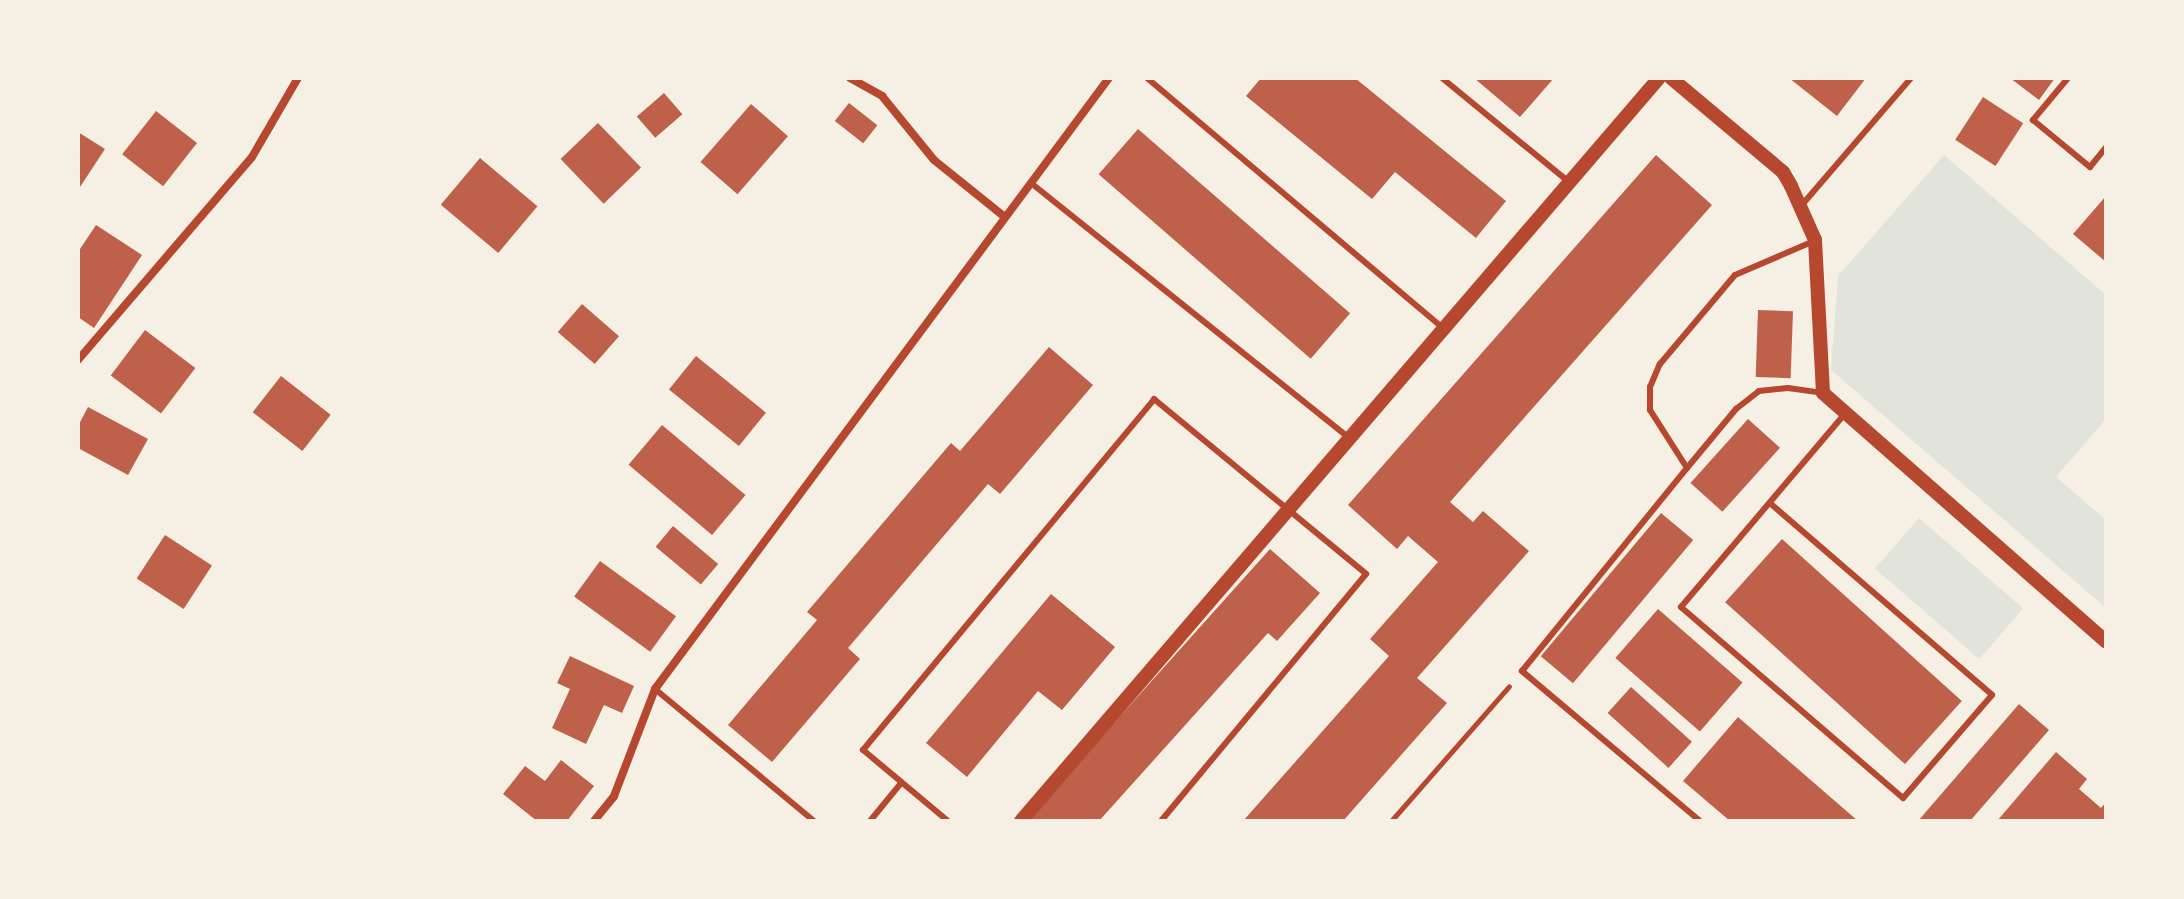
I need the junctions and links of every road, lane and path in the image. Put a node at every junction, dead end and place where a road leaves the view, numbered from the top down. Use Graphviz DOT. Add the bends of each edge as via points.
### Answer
graph roads {
  1 [pos="298,78"];
  2 [pos="850,78"];
  3 [pos="1109,78"];
  4 [pos="1147,78"];
  5 [pos="1442,78"];
  6 [pos="1659,78"];
  7 [pos="1671,78"];
  8 [pos="1911,78"];
  9 [pos="2068,78"];
  10 [pos="2106,147"];
  11 [pos="1569,182"];
  12 [pos="1031,183"];
  13 [pos="1801,206"];
  14 [pos="1005,217"];
  15 [pos="1815,240"];
  16 [pos="1444,329"];
  17 [pos="78,360"];
  18 [pos="1823,393"];
  19 [pos="1844,415"];
  20 [pos="1350,438"];
  21 [pos="1687,468"];
  22 [pos="1771,504"];
  23 [pos="1288,509"];
  24 [pos="2106,642"];
  25 [pos="1522,671"];
  26 [pos="655,689"];
  27 [pos="901,783"];
  28 [pos="594,821"];
  29 [pos="814,821"];
  30 [pos="870,821"];
  31 [pos="948,821"];
  32 [pos="1021,821"];
  33 [pos="1161,821"];
  34 [pos="1391,821"];
  35 [pos="1700,821"];
  1 -- 17 [label="street" via="252,157"];
  2 -- 14 [label="street" via="882,96 934,160"];
  3 -- 12 [label="street"];
  4 -- 16 [label="lane"];
  5 -- 11 [label="lane"];
  6 -- 11 [label="street"];
  7 -- 13 [label="street" via="1783,172"];
  8 -- 13 [label="lane"];
  9 -- 10 [label="lane" via="2033,120 2090,167"];
  11 -- 16 [label="street"];
  12 -- 14 [label="street"];
  12 -- 20 [label="lane"];
  13 -- 15 [label="street"];
  14 -- 26 [label="street"];
  15 -- 18 [label="street"];
  15 -- 21 [label="lane" via="1735,275 1660,364 1650,387 1650,410"];
  16 -- 20 [label="street"];
  18 -- 19 [label="street"];
  18 -- 21 [label="lane" via="1759,391 1736,409"];
  19 -- 22 [label="lane"];
  19 -- 24 [label="street"];
  20 -- 23 [label="street"];
  21 -- 25 [label="lane"];
  22 -- 22 [label="lane" via="1681,607 1903,798 1992,695"];
  23 -- 27 [label="lane" via="1154,399 863,750"];
  23 -- 32 [label="street"];
  23 -- 33 [label="lane" via="1366,574"];
  25 -- 34 [label="path"];
  25 -- 35 [label="lane"];
  26 -- 28 [label="street" via="614,796"];
  26 -- 29 [label="lane"];
  27 -- 30 [label="lane"];
  27 -- 31 [label="lane"];
}
